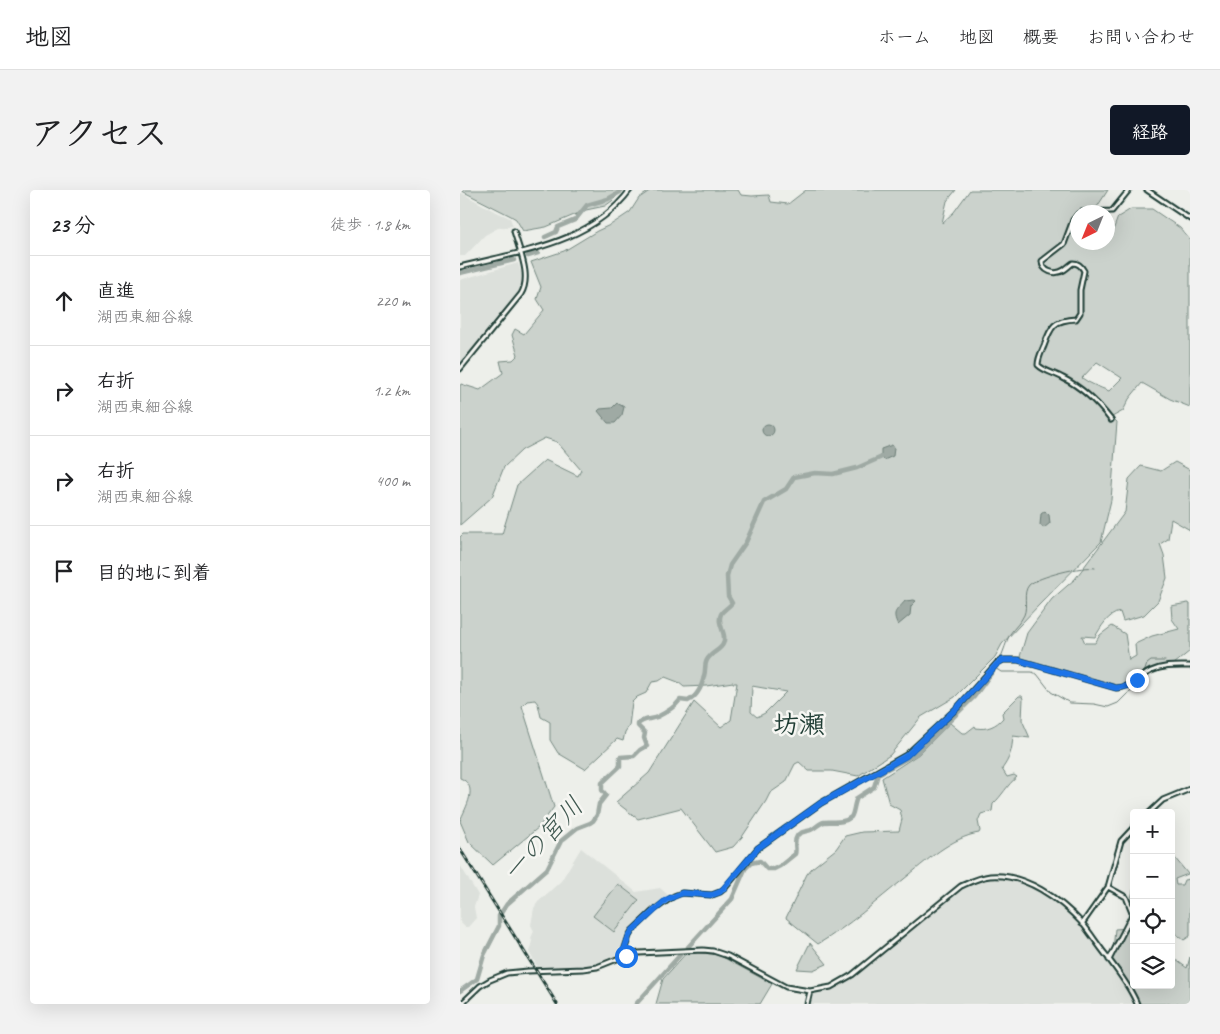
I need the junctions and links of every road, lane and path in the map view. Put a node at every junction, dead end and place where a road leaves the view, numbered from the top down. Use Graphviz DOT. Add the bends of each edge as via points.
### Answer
graph roads {
  1 [pos="630,190"];
  2 [pos="1130,190"];
  3 [pos="1147,190"];
  4 [pos="1115,208"];
  5 [pos="1190,219"];
  6 [pos="1070,228"];
  7 [pos="514,231"];
  8 [pos="520,252"];
  9 [pos="460,267"];
  10 [pos="460,369"];
  11 [pos="1111,420"];
  12 [pos="1190,666"];
  13 [pos="1190,789"];
  14 [pos="1153,809"];
  15 [pos="1130,831"];
  16 [pos="1108,887"];
  17 [pos="1082,924"];
  18 [pos="622,956"];
  19 [pos="1109,960"];
  20 [pos="810,991"];
  21 [pos="461,1004"];
  22 [pos="807,1004"];
  23 [pos="1137,1004"];
  1 -- 8 [label="street" via="586,230"];
  2 -- 4 [label="street"];
  3 -- 5 [label="street"];
  6 -- 11 [label="street" via="1064,244 1042,261 1042,265 1056,272 1065,270 1073,262 1082,268 1080,313 1076,319 1062,320 1052,328 1038,365 1092,397"];
  7 -- 8 [label="street"];
  8 -- 9 [label="street"];
  8 -- 10 [label="street" via="525,278 523,290"];
  12 -- 18 [label="street" via="1159,668 1128,686 1116,688 1018,660 1003,660 906,756 821,803 768,840 720,892 712,895 682,893 666,900 632,931"];
  13 -- 14 [label="street" via="1163,800"];
  15 -- 16 [label="street" via="1120,845"];
  16 -- 17 [label="street"];
  16 -- 19 [label="street" via="1126,898 1132,912"];
  17 -- 19 [label="street"];
  17 -- 20 [label="street" via="1057,902 1023,881 1004,876 982,878 961,886 843,981"];
  18 -- 20 [label="street" via="713,951 778,984"];
  18 -- 21 [label="street" via="597,967 507,973 480,986"];
  19 -- 23 [label="street"];
  20 -- 22 [label="street"];
}
